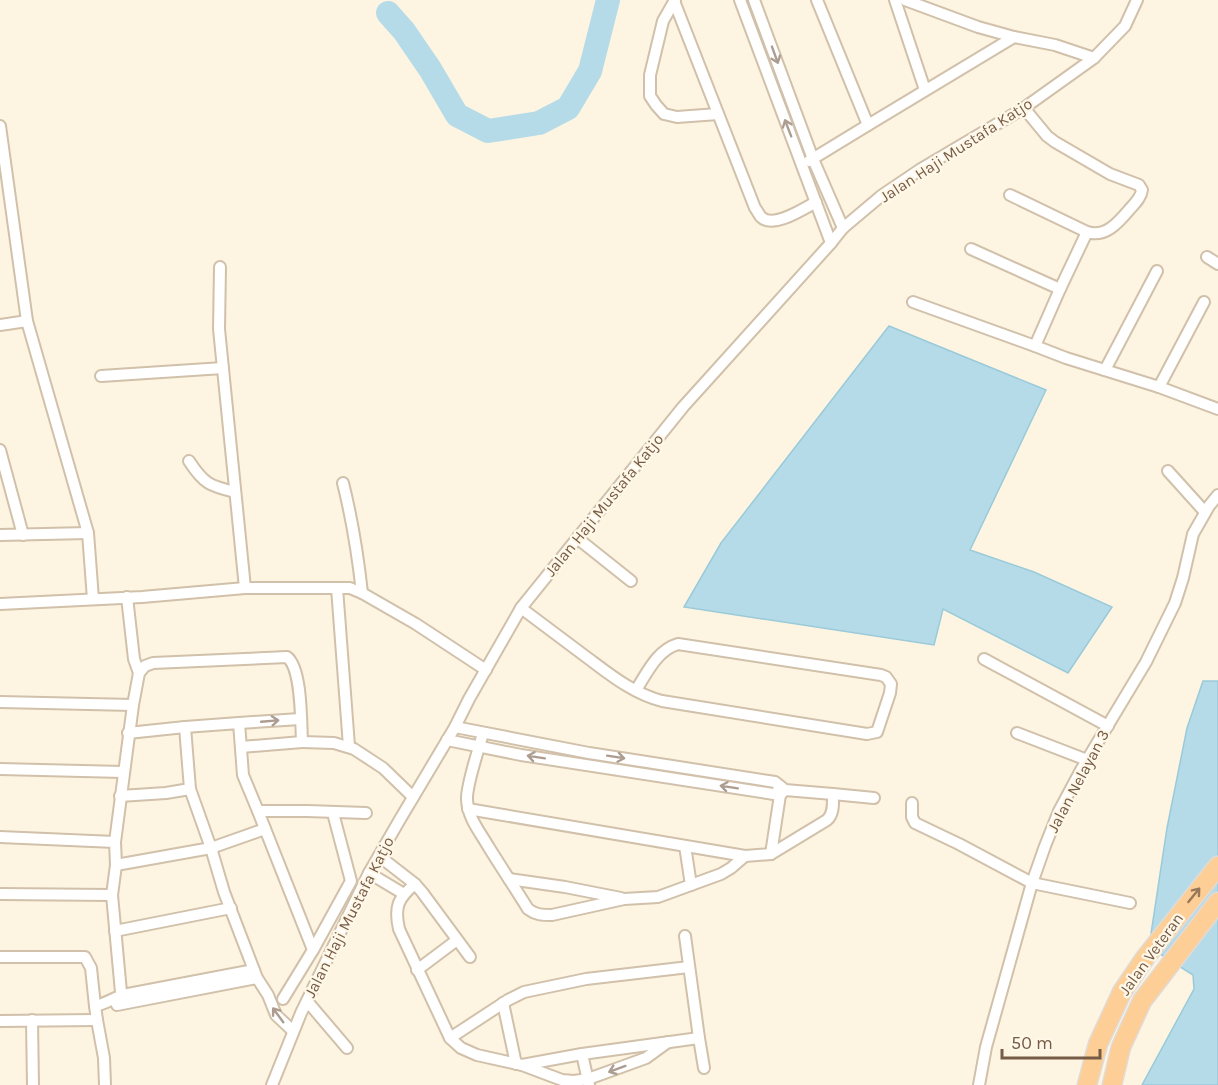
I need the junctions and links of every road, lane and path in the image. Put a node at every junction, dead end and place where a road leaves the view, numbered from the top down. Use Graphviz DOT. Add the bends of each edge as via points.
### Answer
graph roads {
  1 [pos="675,0"];
  2 [pos="740,0"];
  3 [pos="754,0"];
  4 [pos="817,0"];
  5 [pos="895,0"];
  6 [pos="904,0"];
  7 [pos="1137,0"];
  8 [pos="1014,37"];
  9 [pos="1094,57"];
  10 [pos="925,90"];
  11 [pos="1024,108"];
  12 [pos="718,114"];
  13 [pos="868,125"];
  14 [pos="0,126"];
  15 [pos="813,159"];
  16 [pos="802,165"];
  17 [pos="1010,195"];
  18 [pos="816,202"];
  19 [pos="843,228"];
  20 [pos="1087,232"];
  21 [pos="831,243"];
  22 [pos="971,249"];
  23 [pos="1207,257"];
  24 [pos="1218,264"];
  25 [pos="220,267"];
  26 [pos="1156,271"];
  27 [pos="1060,289"];
  28 [pos="913,302"];
  29 [pos="1204,302"];
  30 [pos="27,321"];
  31 [pos="0,325"];
  32 [pos="1035,346"];
  33 [pos="223,368"];
  34 [pos="1105,370"];
  35 [pos="101,376"];
  36 [pos="1159,387"];
  37 [pos="1218,409"];
  38 [pos="0,450"];
  39 [pos="189,461"];
  40 [pos="1168,471"];
  41 [pos="343,483"];
  42 [pos="235,492"];
  43 [pos="1218,495"];
  44 [pos="1205,513"];
  45 [pos="88,533"];
  46 [pos="0,535"];
  47 [pos="23,535"];
  48 [pos="577,538"];
  49 [pos="631,581"];
  50 [pos="245,588"];
  51 [pos="337,588"];
  52 [pos="362,593"];
  53 [pos="127,597"];
  54 [pos="93,599"];
  55 [pos="0,604"];
  56 [pos="521,608"];
  57 [pos="984,659"];
  58 [pos="486,670"];
  59 [pos="139,673"];
  60 [pos="636,690"];
  61 [pos="0,702"];
  62 [pos="132,705"];
  63 [pos="300,719"];
  64 [pos="239,723"];
  65 [pos="1108,726"];
  66 [pos="184,727"];
  67 [pos="455,728"];
  68 [pos="128,733"];
  69 [pos="483,733"];
  70 [pos="1017,733"];
  71 [pos="447,740"];
  72 [pos="302,742"];
  73 [pos="349,746"];
  74 [pos="479,746"];
  75 [pos="241,747"];
  76 [pos="1087,760"];
  77 [pos="0,769"];
  78 [pos="123,772"];
  79 [pos="190,789"];
  80 [pos="783,793"];
  81 [pos="833,794"];
  82 [pos="120,796"];
  83 [pos="413,797"];
  84 [pos="874,798"];
  85 [pos="912,803"];
  86 [pos="468,809"];
  87 [pos="258,811"];
  88 [pos="333,813"];
  89 [pos="366,813"];
  90 [pos="265,829"];
  91 [pos="0,837"];
  92 [pos="115,842"];
  93 [pos="685,846"];
  94 [pos="211,848"];
  95 [pos="771,854"];
  96 [pos="379,856"];
  97 [pos="744,856"];
  98 [pos="116,865"];
  99 [pos="1218,866"];
  100 [pos="369,873"];
  101 [pos="509,879"];
  102 [pos="1032,883"];
  103 [pos="415,884"];
  104 [pos="691,885"];
  105 [pos="0,894"];
  106 [pos="404,894"];
  107 [pos="112,895"];
  108 [pos="624,898"];
  109 [pos="1218,902"];
  110 [pos="1130,903"];
  111 [pos="231,908"];
  112 [pos="115,931"];
  113 [pos="685,936"];
  114 [pos="458,940"];
  115 [pos="313,950"];
  116 [pos="0,957"];
  117 [pos="470,957"];
  118 [pos="689,967"];
  119 [pos="417,970"];
  120 [pos="255,974"];
  121 [pos="268,995"];
  122 [pos="121,999"];
  123 [pos="283,999"];
  124 [pos="307,1001"];
  125 [pos="503,1003"];
  126 [pos="95,1006"];
  127 [pos="301,1013"];
  128 [pos="32,1020"];
  129 [pos="97,1020"];
  130 [pos="0,1021"];
  131 [pos="293,1031"];
  132 [pos="450,1038"];
  133 [pos="699,1038"];
  134 [pos="668,1042"];
  135 [pos="347,1048"];
  136 [pos="582,1054"];
  137 [pos="519,1065"];
  138 [pos="704,1068"];
  139 [pos="589,1082"];
  140 [pos="33,1085"];
  141 [pos="105,1085"];
  142 [pos="272,1085"];
  143 [pos="979,1085"];
  144 [pos="1088,1085"];
  145 [pos="1113,1085"];
  1 -- 12 [label="street"];
  1 -- 12 [label="street" via="663,21 650,75 650,96 664,114"];
  16 -- 2 [label="street, one-way"];
  3 -- 15 [label="street, one-way"];
  4 -- 13 [label="street"];
  5 -- 10 [label="street"];
  6 -- 8 [label="street"];
  7 -- 9 [label="street, Jalan Haji Mustafa Katjo" via="1125,26"];
  8 -- 9 [label="street"];
  8 -- 10 [label="street"];
  9 -- 11 [label="street, Jalan Haji Mustafa Katjo"];
  10 -- 13 [label="street"];
  11 -- 19 [label="street, Jalan Haji Mustafa Katjo" via="921,169"];
  11 -- 20 [label="street" via="1055,142 1141,187 1141,196 1117,224 1099,234"];
  12 -- 18 [label="street" via="760,216 777,221"];
  13 -- 15 [label="street"];
  14 -- 30 [label="street"];
  15 -- 16 [label="street"];
  15 -- 19 [label="street"];
  16 -- 18 [label="street"];
  17 -- 20 [label="street"];
  18 -- 21 [label="street"];
  19 -- 21 [label="street, Jalan Haji Mustafa Katjo"];
  20 -- 27 [label="street"];
  21 -- 48 [label="street, Jalan Haji Mustafa Katjo" via="683,407"];
  22 -- 27 [label="street"];
  23 -- 24 [label="street"];
  25 -- 33 [label="street"];
  26 -- 34 [label="street"];
  27 -- 32 [label="street"];
  28 -- 32 [label="street"];
  29 -- 36 [label="street"];
  30 -- 31 [label="street"];
  30 -- 45 [label="street"];
  32 -- 34 [label="street"];
  33 -- 35 [label="street"];
  33 -- 42 [label="street"];
  34 -- 36 [label="street"];
  36 -- 37 [label="street"];
  38 -- 47 [label="street"];
  39 -- 42 [label="street" via="199,477 213,487"];
  40 -- 44 [label="street"];
  41 -- 52 [label="street"];
  42 -- 50 [label="street"];
  43 -- 44 [label="street, Jalan Nelayan 3"];
  44 -- 65 [label="street, Jalan Nelayan 3" via="1193,534 1175,603"];
  45 -- 47 [label="street"];
  45 -- 54 [label="street"];
  46 -- 47 [label="street"];
  48 -- 49 [label="street"];
  48 -- 56 [label="street, Jalan Haji Mustafa Katjo"];
  50 -- 51 [label="street"];
  50 -- 53 [label="street"];
  51 -- 52 [label="street"];
  51 -- 73 [label="street"];
  52 -- 58 [label="street"];
  53 -- 54 [label="street"];
  53 -- 59 [label="street"];
  54 -- 55 [label="street"];
  56 -- 58 [label="street, Jalan Haji Mustafa Katjo"];
  56 -- 60 [label="street"];
  57 -- 65 [label="street"];
  58 -- 67 [label="street, Jalan Haji Mustafa Katjo"];
  59 -- 62 [label="street"];
  59 -- 63 [label="street" via="153,663 286,657 296,672"];
  60 -- 60 [label="street" via="662,701 867,734 877,732 891,684 881,675 678,644 663,651"];
  61 -- 62 [label="street"];
  62 -- 68 [label="street"];
  64 -- 63 [label="street, one-way"];
  63 -- 72 [label="street"];
  64 -- 66 [label="street"];
  64 -- 75 [label="street"];
  65 -- 76 [label="street, Jalan Nelayan 3"];
  66 -- 68 [label="street"];
  66 -- 79 [label="street"];
  67 -- 69 [label="street"];
  67 -- 71 [label="street, Jalan Haji Mustafa Katjo"];
  68 -- 78 [label="street"];
  69 -- 74 [label="street"];
  69 -- 80 [label="street, one-way" via="775,782"];
  70 -- 76 [label="street"];
  71 -- 74 [label="street"];
  71 -- 83 [label="street, Jalan Haji Mustafa Katjo"];
  72 -- 73 [label="street"];
  72 -- 75 [label="street"];
  73 -- 83 [label="street" via="383,768"];
  80 -- 74 [label="street, one-way"];
  74 -- 86 [label="street" via="466,798"];
  75 -- 87 [label="street" via="243,775"];
  76 -- 102 [label="street, Jalan Nelayan 3" via="1059,811"];
  77 -- 78 [label="street"];
  78 -- 82 [label="street"];
  79 -- 82 [label="street"];
  79 -- 94 [label="street"];
  80 -- 81 [label="street"];
  80 -- 95 [label="street"];
  81 -- 84 [label="street"];
  81 -- 95 [label="street" via="827,820"];
  82 -- 92 [label="street"];
  83 -- 96 [label="street, Jalan Haji Mustafa Katjo"];
  85 -- 102 [label="street" via="915,823"];
  86 -- 93 [label="street"];
  86 -- 101 [label="street"];
  87 -- 88 [label="street"];
  87 -- 90 [label="street"];
  88 -- 89 [label="street"];
  88 -- 115 [label="street" via="352,879"];
  90 -- 94 [label="street"];
  90 -- 115 [label="street"];
  91 -- 92 [label="street"];
  92 -- 98 [label="street"];
  93 -- 97 [label="street"];
  93 -- 104 [label="street"];
  94 -- 98 [label="street"];
  94 -- 111 [label="street"];
  95 -- 97 [label="street"];
  96 -- 100 [label="street, Jalan Haji Mustafa Katjo"];
  96 -- 103 [label="street"];
  97 -- 104 [label="street" via="721,874"];
  98 -- 107 [label="street"];
  144 -- 99 [label="highway, Jalan Veteran, one-way" via="1098,1044 1122,992"];
  100 -- 106 [label="street"];
  100 -- 124 [label="street, Jalan Haji Mustafa Katjo"];
  101 -- 108 [label="street"];
  101 -- 108 [label="street" via="534,914 565,913"];
  102 -- 110 [label="street"];
  102 -- 143 [label="street, Jalan Nelayan 3"];
  103 -- 106 [label="street"];
  103 -- 114 [label="street"];
  104 -- 108 [label="street" via="658,897"];
  105 -- 107 [label="street"];
  106 -- 119 [label="street" via="397,919"];
  107 -- 112 [label="street"];
  109 -- 145 [label="highway, Jalan Veteran" via="1142,1001 1121,1047"];
  111 -- 112 [label="street"];
  111 -- 120 [label="street"];
  112 -- 122 [label="street"];
  113 -- 118 [label="street"];
  114 -- 117 [label="street"];
  114 -- 119 [label="street"];
  115 -- 123 [label="street"];
  116 -- 126 [label="street" via="85,957 91,968"];
  118 -- 125 [label="street" via="586,980 524,992"];
  118 -- 133 [label="street"];
  119 -- 132 [label="street"];
  120 -- 121 [label="street"];
  120 -- 122 [label="street"];
  121 -- 123 [label="street"];
  131 -- 121 [label="street, one-way" via="276,1015"];
  122 -- 126 [label="street" via="116,1005"];
  123 -- 127 [label="street"];
  124 -- 127 [label="street, Jalan Haji Mustafa Katjo"];
  124 -- 135 [label="street"];
  125 -- 132 [label="street"];
  125 -- 137 [label="street"];
  126 -- 129 [label="street"];
  127 -- 131 [label="street, Jalan Haji Mustafa Katjo"];
  128 -- 129 [label="street"];
  128 -- 130 [label="street"];
  128 -- 140 [label="street"];
  129 -- 141 [label="street"];
  131 -- 142 [label="street, Jalan Haji Mustafa Katjo"];
  132 -- 137 [label="street" via="468,1052"];
  133 -- 134 [label="street"];
  133 -- 138 [label="street"];
  134 -- 136 [label="street"];
  134 -- 139 [label="street, one-way" via="646,1058"];
  136 -- 137 [label="street"];
  136 -- 139 [label="street"];
  137 -- 139 [label="street" via="562,1080"];
}
